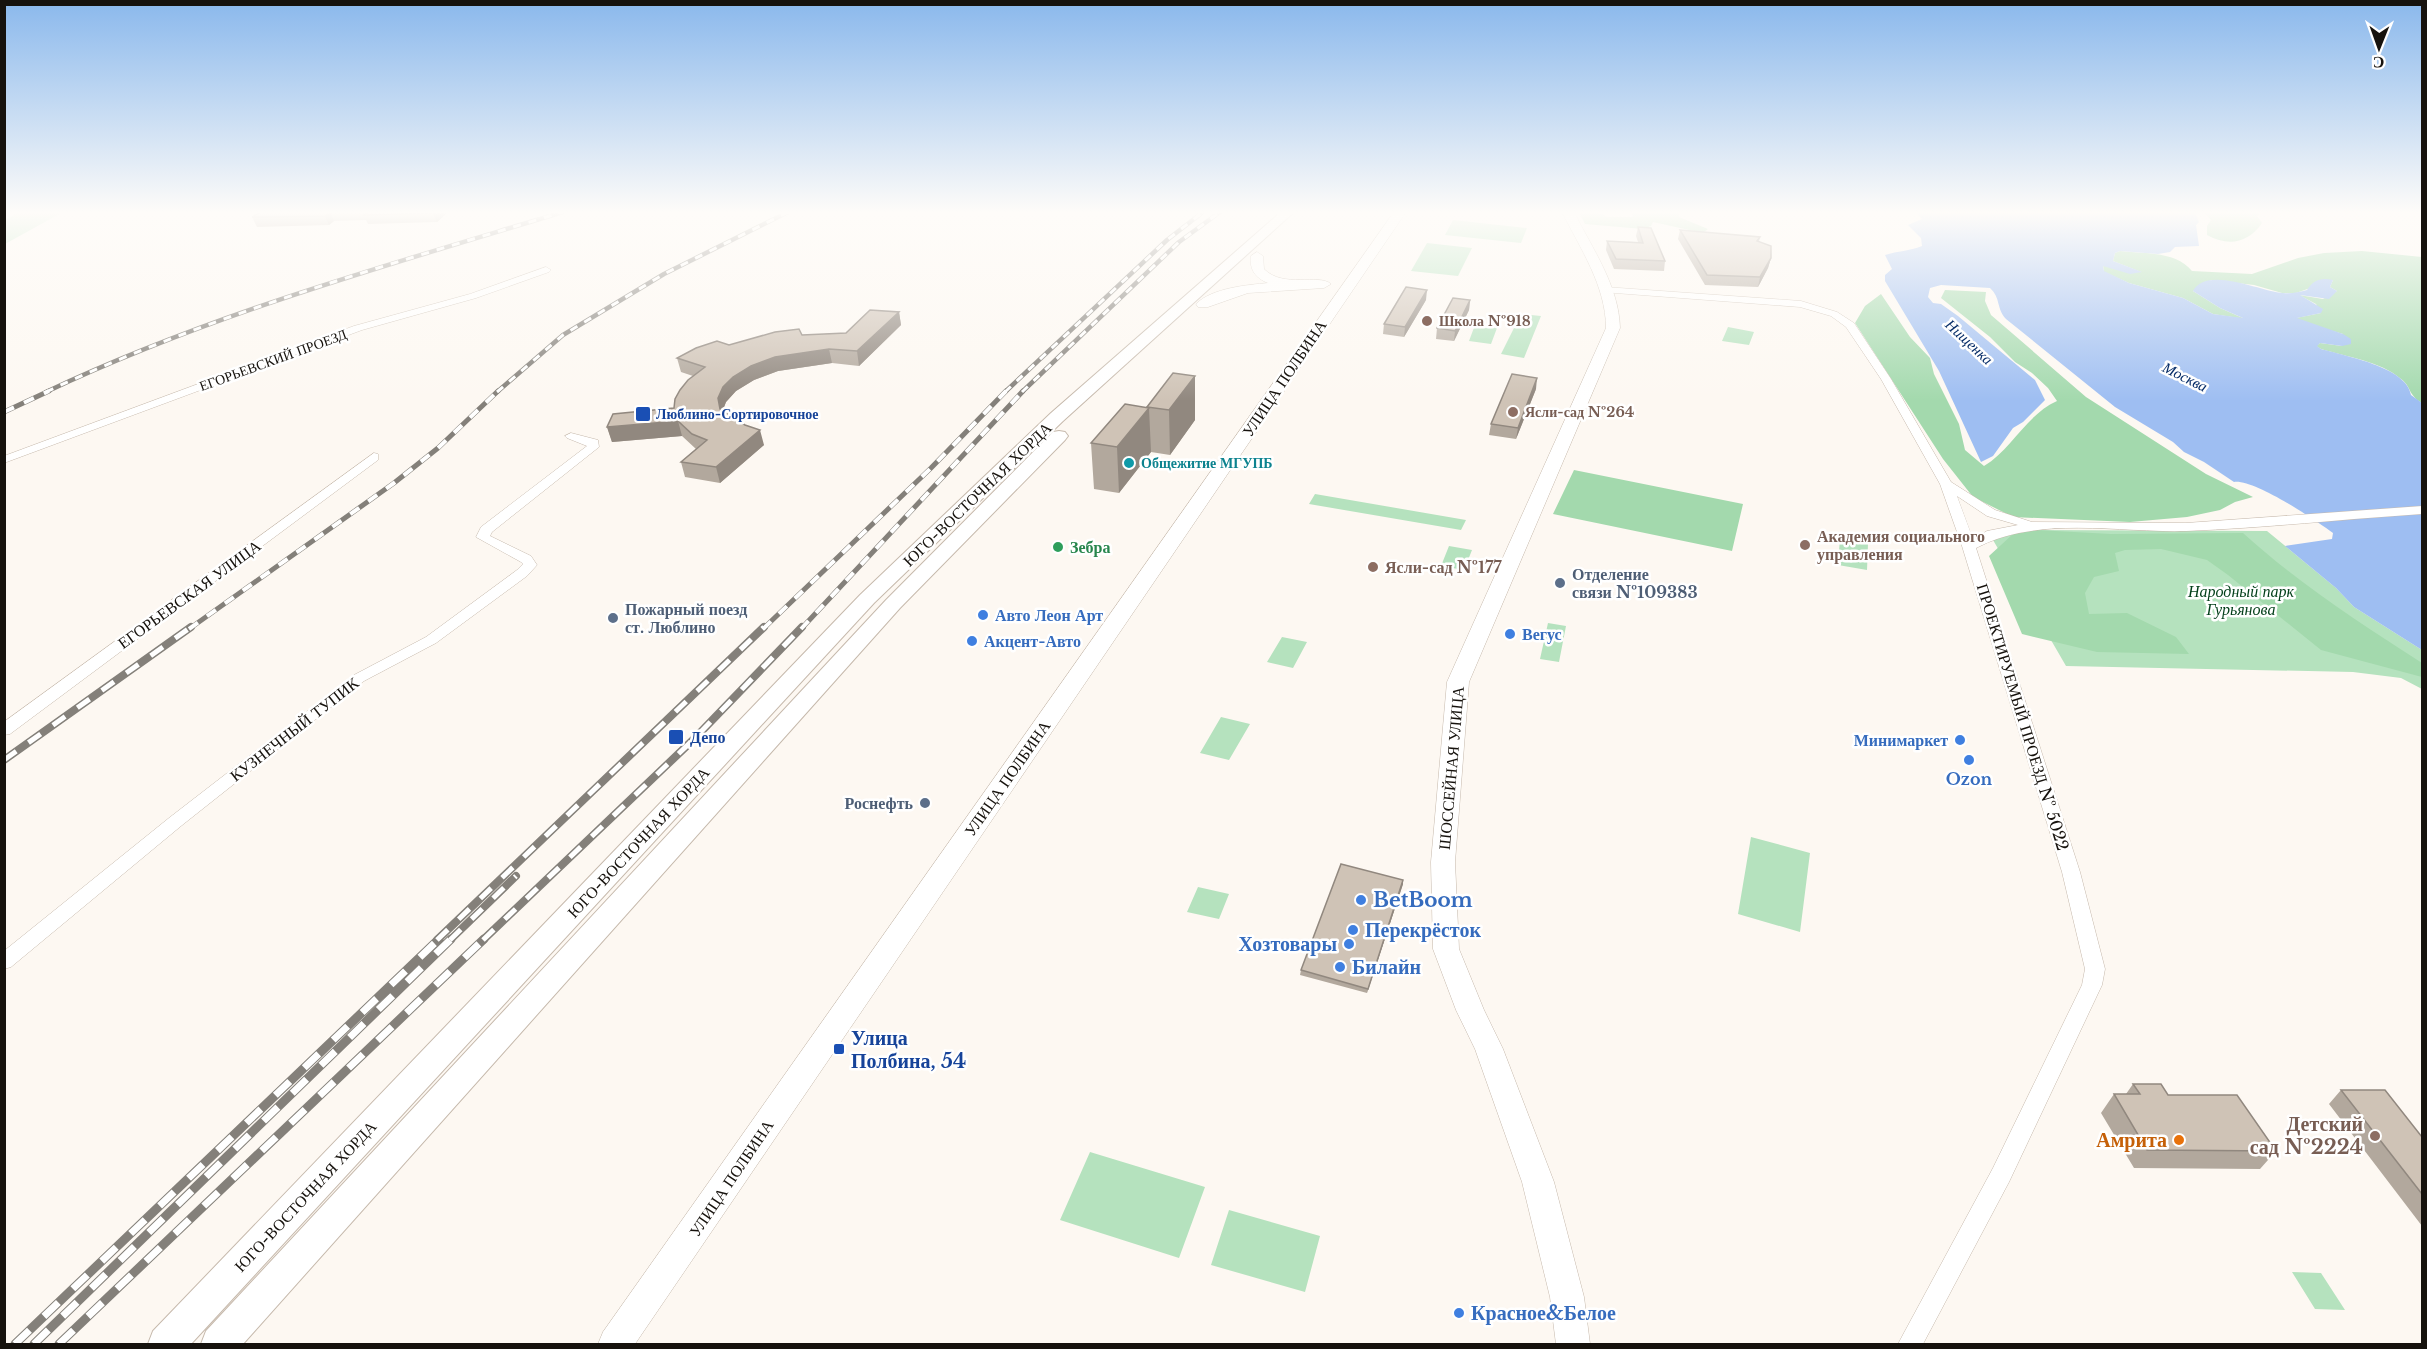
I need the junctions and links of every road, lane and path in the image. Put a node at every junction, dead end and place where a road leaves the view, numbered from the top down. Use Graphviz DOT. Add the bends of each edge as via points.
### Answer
graph roads {
  1 [pos="532,275"];
  2 [pos="1216,275"];
  3 [pos="1236,275"];
  4 [pos="1263,275"];
  5 [pos="1344,275"];
  6 [pos="1598,275"];
  7 [pos="1336,284"];
  8 [pos="1605,290"];
  9 [pos="1203,304"];
  10 [pos="571,436"];
  11 [pos="374,457"];
  12 [pos="4,460"];
  13 [pos="1946,484"];
  14 [pos="2422,510"];
  15 [pos="2035,525"];
  16 [pos="1969,546"];
  17 [pos="8,725"];
  18 [pos="4,962"];
  19 [pos="165,1344"];
  20 [pos="219,1344"];
  21 [pos="615,1344"];
  22 [pos="1573,1344"];
  23 [pos="1910,1344"];
  1 -- 12 [label="street, ЕГОРЬЕВСКИЙ ПРОЕЗД" via="358,328"];
  2 -- 19 [label="main road, ЮГО-ВОСТОЧНАЯ ХОРДА" via="1057,417 867,599"];
  3 -- 9 [label="main road, ЮГО-ВОСТОЧНАЯ ХОРДА"];
  4 -- 7 [label="main road" via="1286,282"];
  5 -- 7 [label="main road, УЛИЦА ПОЛБИНА"];
  6 -- 8 [label="main road, ШОССЕЙНАЯ УЛИЦА"];
  7 -- 9 [label="main road" via="1245,289"];
  7 -- 21 [label="main road, УЛИЦА ПОЛБИНА"];
  8 -- 13 [label="street, ПРОЕКТИРУЕМЫЙ ПРОЕЗД № 5022" via="1782,301 1842,317 1886,379"];
  8 -- 22 [label="main road, ШОССЕЙНАЯ УЛИЦА" via="1614,318 1613,328 1458,682 1443,862 1446,949 1489,1049 1538,1182 1567,1297"];
  9 -- 20 [label="main road, ЮГО-ВОСТОЧНАЯ ХОРДА" via="1073,422 893,604"];
  10 -- 18 [label="street, КУЗНЕЧНЫЙ ТУПИК" via="594,442 593,447 486,530 483,537 526,559 530,565 522,573 431,640 359,678"];
  11 -- 17 [label="street, ЕГОРЬЕВСКАЯ УЛИЦА"];
  13 -- 15 [label="street" via="1992,513"];
  13 -- 16 [label="street, ПРОЕКТИРУЕМЫЙ ПРОЕЗД № 5022"];
  14 -- 15 [label="street" via="2186,527"];
  15 -- 16 [label="street" via="1992,534"];
  16 -- 23 [label="street, ПРОЕКТИРУЕМЫЙ ПРОЕЗД № 5022" via="2071,872 2095,969 2092,985 2001,1174"];
}
